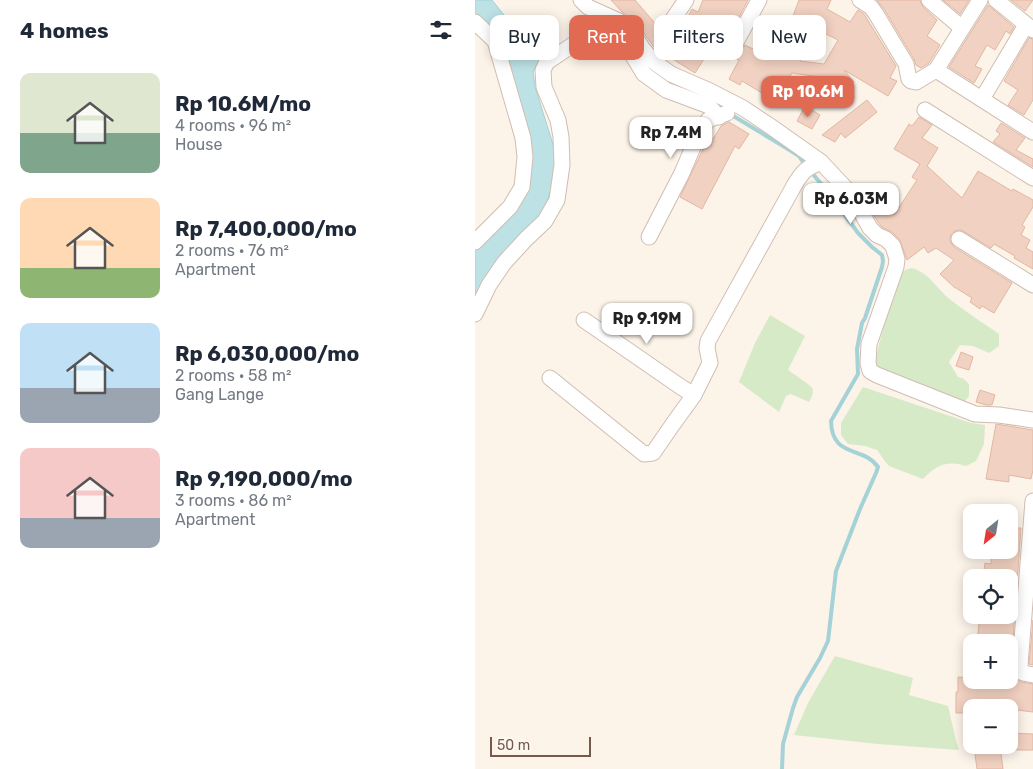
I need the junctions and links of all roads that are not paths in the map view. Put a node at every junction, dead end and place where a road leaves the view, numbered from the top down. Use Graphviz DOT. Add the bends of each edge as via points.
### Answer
graph roads {
  1 [pos="581,0"];
  2 [pos="686,0"];
  3 [pos="759,0"];
  4 [pos="861,0"];
  5 [pos="929,0"];
  6 [pos="980,0"];
  7 [pos="995,0"];
  8 [pos="676,15"];
  9 [pos="475,22"];
  10 [pos="962,28"];
  11 [pos="1030,28"];
  12 [pos="743,29"];
  13 [pos="936,70"];
  14 [pos="982,99"];
  15 [pos="925,110"];
  16 [pos="730,112"];
  17 [pos="1031,127"];
  18 [pos="812,167"];
  19 [pos="1033,178"];
  20 [pos="649,237"];
  21 [pos="959,239"];
  22 [pos="475,242"];
  23 [pos="1033,285"];
  24 [pos="475,314"];
  25 [pos="585,320"];
  26 [pos="550,378"];
  27 [pos="694,395"];
  28 [pos="1033,420"];
  29 [pos="1033,501"];
  30 [pos="1033,675"];
  1 -- 16 [label="street" via="619,21 630,30 654,62 671,74 710,91"];
  2 -- 8 [label="street"];
  3 -- 12 [label="street"];
  4 -- 13 [label="street" via="876,14 906,64 911,81 916,82"];
  5 -- 10 [label="street"];
  6 -- 10 [label="street"];
  7 -- 11 [label="street"];
  9 -- 22 [label="street" via="495,41 523,138 525,157 522,187 510,207"];
  10 -- 13 [label="street"];
  11 -- 14 [label="street"];
  13 -- 14 [label="street"];
  14 -- 17 [label="street"];
  15 -- 19 [label="street"];
  16 -- 18 [label="street" via="771,126"];
  16 -- 20 [label="street" via="708,120"];
  16 -- 24 [label="street" via="666,90 644,74 630,50 613,33 595,30 547,62 543,70 544,87 558,120 561,138 557,200 545,221 504,263"];
  18 -- 27 [label="street" via="795,184 708,342 710,363"];
  18 -- 28 [label="street" via="851,194 870,228 886,239 896,254 896,267 869,344 871,371 975,414"];
  21 -- 23 [label="street"];
  25 -- 27 [label="street"];
  26 -- 27 [label="street" via="644,454 653,454"];
  29 -- 30 [label="street" via="1020,665 1023,673"];
}
